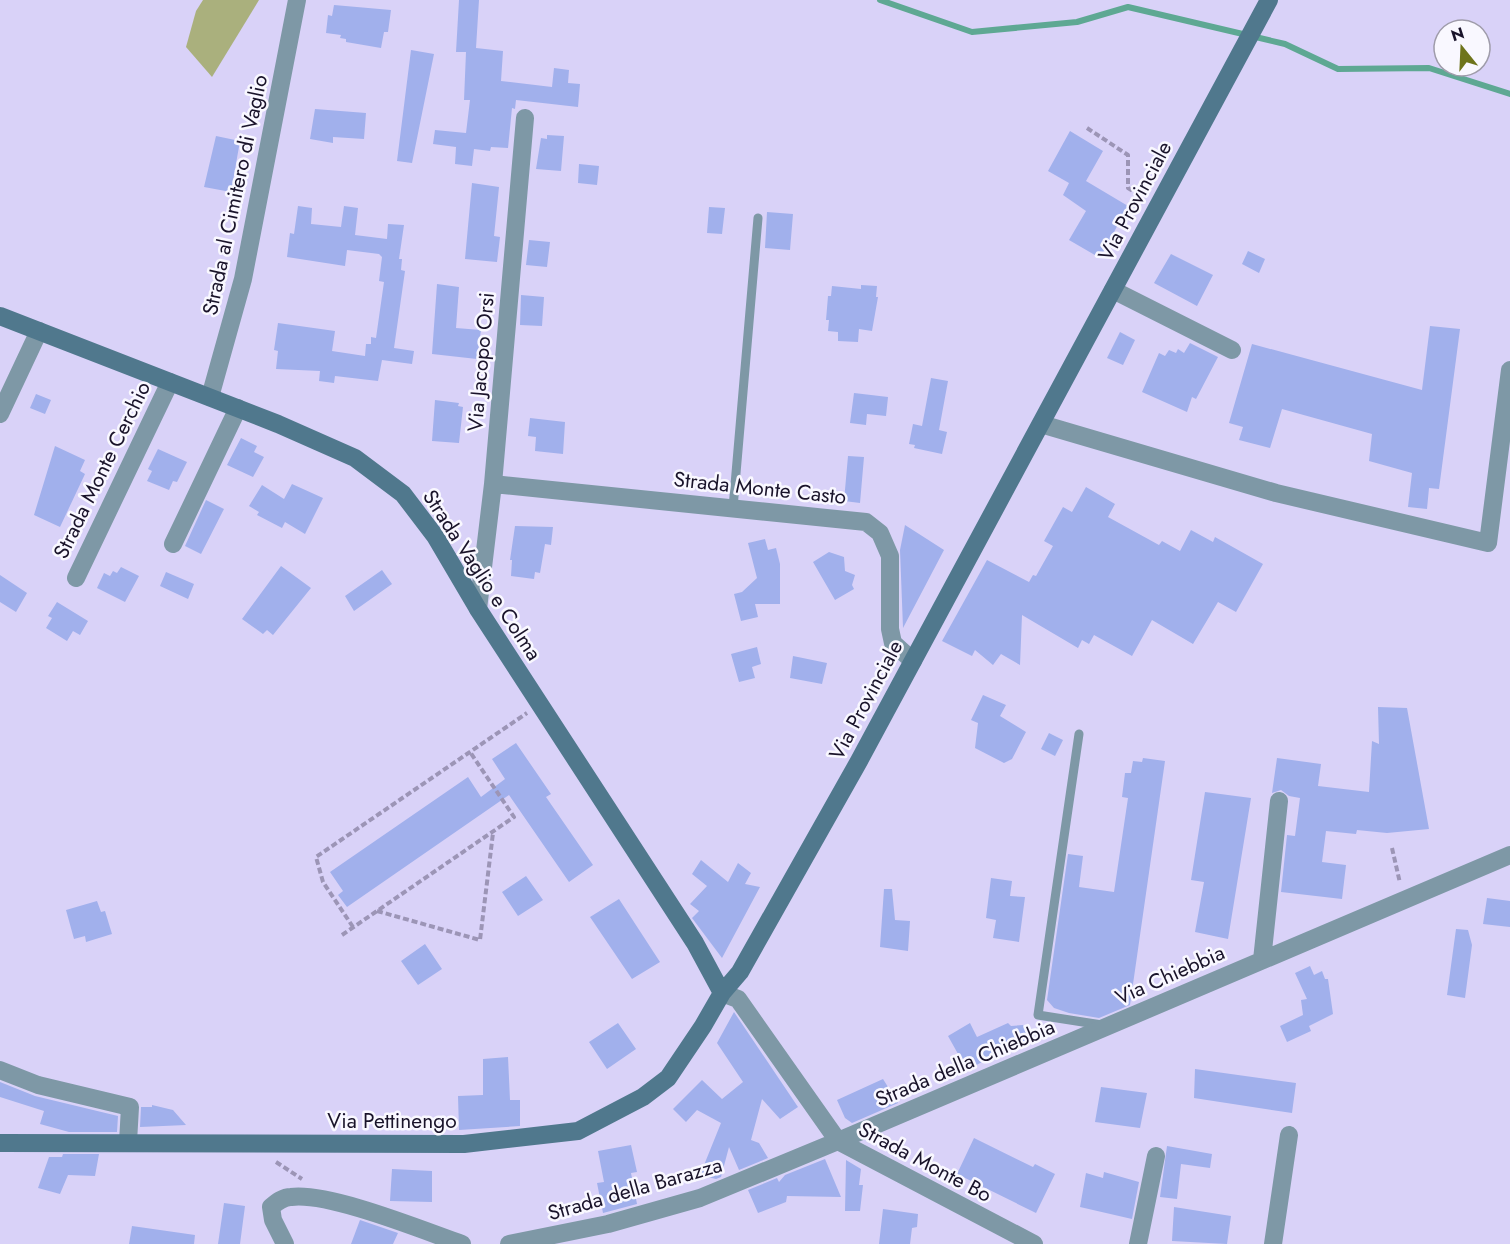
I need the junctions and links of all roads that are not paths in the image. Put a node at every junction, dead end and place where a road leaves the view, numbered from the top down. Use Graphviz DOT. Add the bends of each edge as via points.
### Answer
graph roads {
  1 [pos="297,0"];
  2 [pos="1269,0"];
  3 [pos="525,118"];
  4 [pos="758,218"];
  5 [pos="1113,290"];
  6 [pos="0,316"];
  7 [pos="39,331"];
  8 [pos="1232,350"];
  9 [pos="1510,370"];
  10 [pos="170,382"];
  11 [pos="210,397"];
  12 [pos="238,408"];
  13 [pos="0,414"];
  14 [pos="1041,424"];
  15 [pos="493,484"];
  16 [pos="733,508"];
  17 [pos="173,544"];
  18 [pos="76,578"];
  19 [pos="478,609"];
  20 [pos="913,661"];
  21 [pos="1079,734"];
  22 [pos="1280,801"];
  23 [pos="1510,855"];
  24 [pos="1262,960"];
  25 [pos="722,993"];
  26 [pos="1110,1026"];
  27 [pos="0,1070"];
  28 [pos="1289,1135"];
  29 [pos="128,1142"];
  30 [pos="838,1142"];
  31 [pos="0,1143"];
  32 [pos="1156,1156"];
  33 [pos="285,1244"];
  34 [pos="462,1244"];
  35 [pos="509,1244"];
  36 [pos="1034,1244"];
  37 [pos="1138,1244"];
  38 [pos="1273,1244"];
  1 -- 11 [label="street, Strada al Cimitero di Vaglio" via="243,279"];
  2 -- 5 [label="main road, Via Provinciale"];
  3 -- 15 [label="street, Via Jacopo Orsi"];
  4 -- 16 [label="lane"];
  5 -- 8 [label="street"];
  5 -- 14 [label="main road, Via Provinciale"];
  6 -- 7 [label="main road, Strada Vaglio e Colma"];
  7 -- 10 [label="main road, Strada Vaglio e Colma"];
  7 -- 13 [label="street"];
  9 -- 14 [label="street" via="1488,543 1276,493"];
  10 -- 11 [label="main road, Strada Vaglio e Colma"];
  10 -- 18 [label="street, Strada Monte Cerchio"];
  11 -- 12 [label="main road, Strada Vaglio e Colma"];
  12 -- 17 [label="street"];
  12 -- 19 [label="main road, Strada Vaglio e Colma" via="356,458 403,494 435,536"];
  14 -- 20 [label="main road, Via Provinciale"];
  15 -- 16 [label="street, Strada Monte Casto"];
  15 -- 19 [label="street, Via Jacopo Orsi"];
  16 -- 20 [label="street, Strada Monte Casto" via="866,522 880,533 890,556 891,636 893,643"];
  19 -- 25 [label="main road, Strada Vaglio e Colma" via="695,943"];
  20 -- 25 [label="main road, Via Provinciale" via="740,972"];
  21 -- 26 [label="lane, Via Chiebbia" via="1038,1015"];
  22 -- 24 [label="street"];
  23 -- 24 [label="street, Via Chiebbia"];
  24 -- 26 [label="street, Via Chiebbia"];
  25 -- 29 [label="main road, Via Pettinengo" via="668,1078 643,1097 578,1131 464,1144"];
  25 -- 30 [label="street, Strada Monte Bo" via="738,999"];
  26 -- 30 [label="street, Strada della Chiebbia"];
  27 -- 29 [label="street" via="38,1085 130,1107"];
  28 -- 38 [label="street"];
  29 -- 31 [label="main road, Via Pettinengo"];
  30 -- 35 [label="street, Strada della Barazza" via="700,1198 608,1224"];
  30 -- 36 [label="street, Strada Monte Bo"];
  32 -- 37 [label="street"];
  33 -- 34 [label="street" via="271,1207 289,1197 354,1208"];
}
